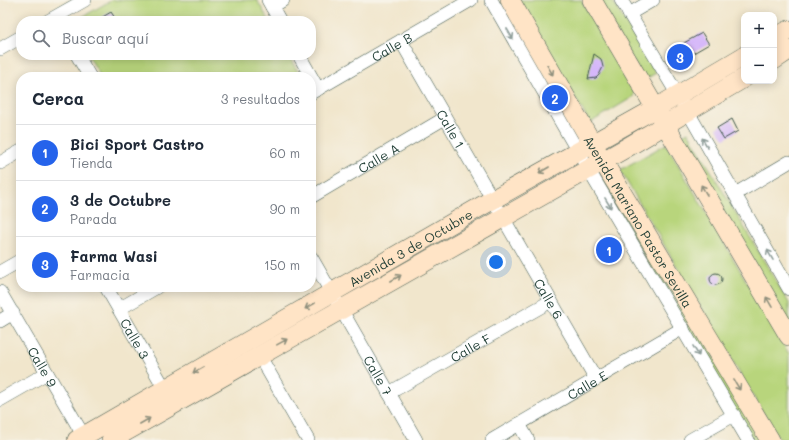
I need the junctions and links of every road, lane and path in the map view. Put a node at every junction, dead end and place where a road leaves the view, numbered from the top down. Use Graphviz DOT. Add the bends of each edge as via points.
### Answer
graph roads {
  1 [pos="84,0"];
  2 [pos="471,0"];
  3 [pos="491,0"];
  4 [pos="510,0"];
  5 [pos="592,0"];
  6 [pos="621,0"];
  7 [pos="653,0"];
  8 [pos="274,2"];
  9 [pos="630,14"];
  10 [pos="59,16"];
  11 [pos="278,16"];
  12 [pos="789,30"];
  13 [pos="777,36"];
  14 [pos="16,39"];
  15 [pos="401,41"];
  16 [pos="0,49"];
  17 [pos="789,50"];
  18 [pos="741,58"];
  19 [pos="777,58"];
  20 [pos="80,60"];
  21 [pos="301,60"];
  22 [pos="87,72"];
  23 [pos="306,72"];
  24 [pos="741,80"];
  25 [pos="316,90"];
  26 [pos="678,95"];
  27 [pos="656,108"];
  28 [pos="688,112"];
  29 [pos="445,118"];
  30 [pos="666,125"];
  31 [pos="585,146"];
  32 [pos="16,154"];
  33 [pos="0,162"];
  34 [pos="789,162"];
  35 [pos="596,165"];
  36 [pos="316,194"];
  37 [pos="735,194"];
  38 [pos="492,200"];
  39 [pos="502,217"];
  40 [pos="16,263"];
  41 [pos="316,266"];
  42 [pos="0,272"];
  43 [pos="789,289"];
  44 [pos="0,292"];
  45 [pos="109,292"];
  46 [pos="148,292"];
  47 [pos="336,301"];
  48 [pos="551,301"];
  49 [pos="119,309"];
  50 [pos="13,313"];
  51 [pos="0,321"];
  52 [pos="683,328"];
  53 [pos="789,336"];
  54 [pos="259,355"];
  55 [pos="47,373"];
  56 [pos="596,379"];
  57 [pos="165,389"];
  58 [pos="389,393"];
  59 [pos="0,400"];
  60 [pos="734,415"];
  61 [pos="519,424"];
  62 [pos="82,439"];
  63 [pos="111,440"];
  64 [pos="308,440"];
  65 [pos="416,440"];
  66 [pos="492,440"];
  67 [pos="528,440"];
  68 [pos="690,440"];
  69 [pos="748,440"];
  70 [pos="770,440"];
  1 -- 10 [label="street"];
  2 -- 15 [label="street, Calle B"];
  3 -- 31 [label="street, Avenida Mariano Pastor Sevilla, one-way"];
  4 -- 31 [label="street, Avenida Mariano Pastor Sevilla, one-way"];
  5 -- 27 [label="street"];
  6 -- 9 [label="street"];
  7 -- 9 [label="street"];
  8 -- 11 [label="street"];
  9 -- 26 [label="street"];
  12 -- 13 [label="street"];
  14 -- 16 [label="street"];
  15 -- 25 [label="street, Calle B"];
  15 -- 29 [label="street, Calle 1"];
  17 -- 19 [label="street"];
  18 -- 26 [label="street, Avenida 3 de Octubre"];
  20 -- 22 [label="street"];
  21 -- 23 [label="street"];
  24 -- 28 [label="street, Avenida 3 de Octubre"];
  26 -- 27 [label="street, Avenida 3 de Octubre"];
  26 -- 28 [label="street"];
  27 -- 30 [label="street"];
  27 -- 31 [label="street, Avenida 3 de Octubre"];
  28 -- 30 [label="street, Avenida 3 de Octubre"];
  37 -- 28 [label="street, one-way"];
  29 -- 36 [label="street, Calle A"];
  29 -- 38 [label="street, Calle 1"];
  30 -- 35 [label="street, Avenida 3 de Octubre"];
  53 -- 30 [label="street, one-way"];
  31 -- 35 [label="street, Avenida Mariano Pastor Sevilla"];
  31 -- 38 [label="street, Avenida 3 de Octubre, one-way"];
  32 -- 33 [label="street"];
  34 -- 37 [label="street"];
  35 -- 39 [label="street, Avenida 3 de Octubre"];
  35 -- 52 [label="street, Avenida Mariano Pastor Sevilla, one-way"];
  35 -- 70 [label="street, Avenida Mariano Pastor Sevilla, one-way"];
  43 -- 37 [label="street, one-way"];
  38 -- 39 [label="street, Calle 1"];
  38 -- 47 [label="street, Avenida 3 de Octubre"];
  47 -- 39 [label="street, Avenida 3 de Octubre, one-way"];
  39 -- 48 [label="street, Calle 6"];
  40 -- 42 [label="street"];
  41 -- 47 [label="street, Calle 7"];
  44 -- 50 [label="street, Calle 9"];
  45 -- 49 [label="street, Calle 3"];
  46 -- 49 [label="street"];
  54 -- 47 [label="street, Avenida 3 de Octubre, one-way"];
  47 -- 57 [label="street, Avenida 3 de Octubre, one-way"];
  47 -- 58 [label="street, Calle 7"];
  48 -- 56 [label="street, Calle 6"];
  48 -- 58 [label="street, Calle F"];
  49 -- 57 [label="street, Calle 3"];
  50 -- 51 [label="street"];
  50 -- 55 [label="street, Calle 9"];
  52 -- 56 [label="street, Calle E"];
  52 -- 60 [label="street, Avenida Mariano Pastor Sevilla, one-way"];
  63 -- 54 [label="street, Avenida 3 de Octubre, one-way"];
  54 -- 64 [label="street"];
  55 -- 59 [label="street"];
  55 -- 62 [label="street, Calle 9"];
  56 -- 61 [label="street, Calle E"];
  57 -- 62 [label="street, Avenida 3 de Octubre"];
  58 -- 65 [label="street, Calle 7"];
  60 -- 68 [label="street"];
  60 -- 69 [label="street, Avenida Mariano Pastor Sevilla"];
  61 -- 66 [label="street, Calle E"];
  61 -- 67 [label="street"];
}
